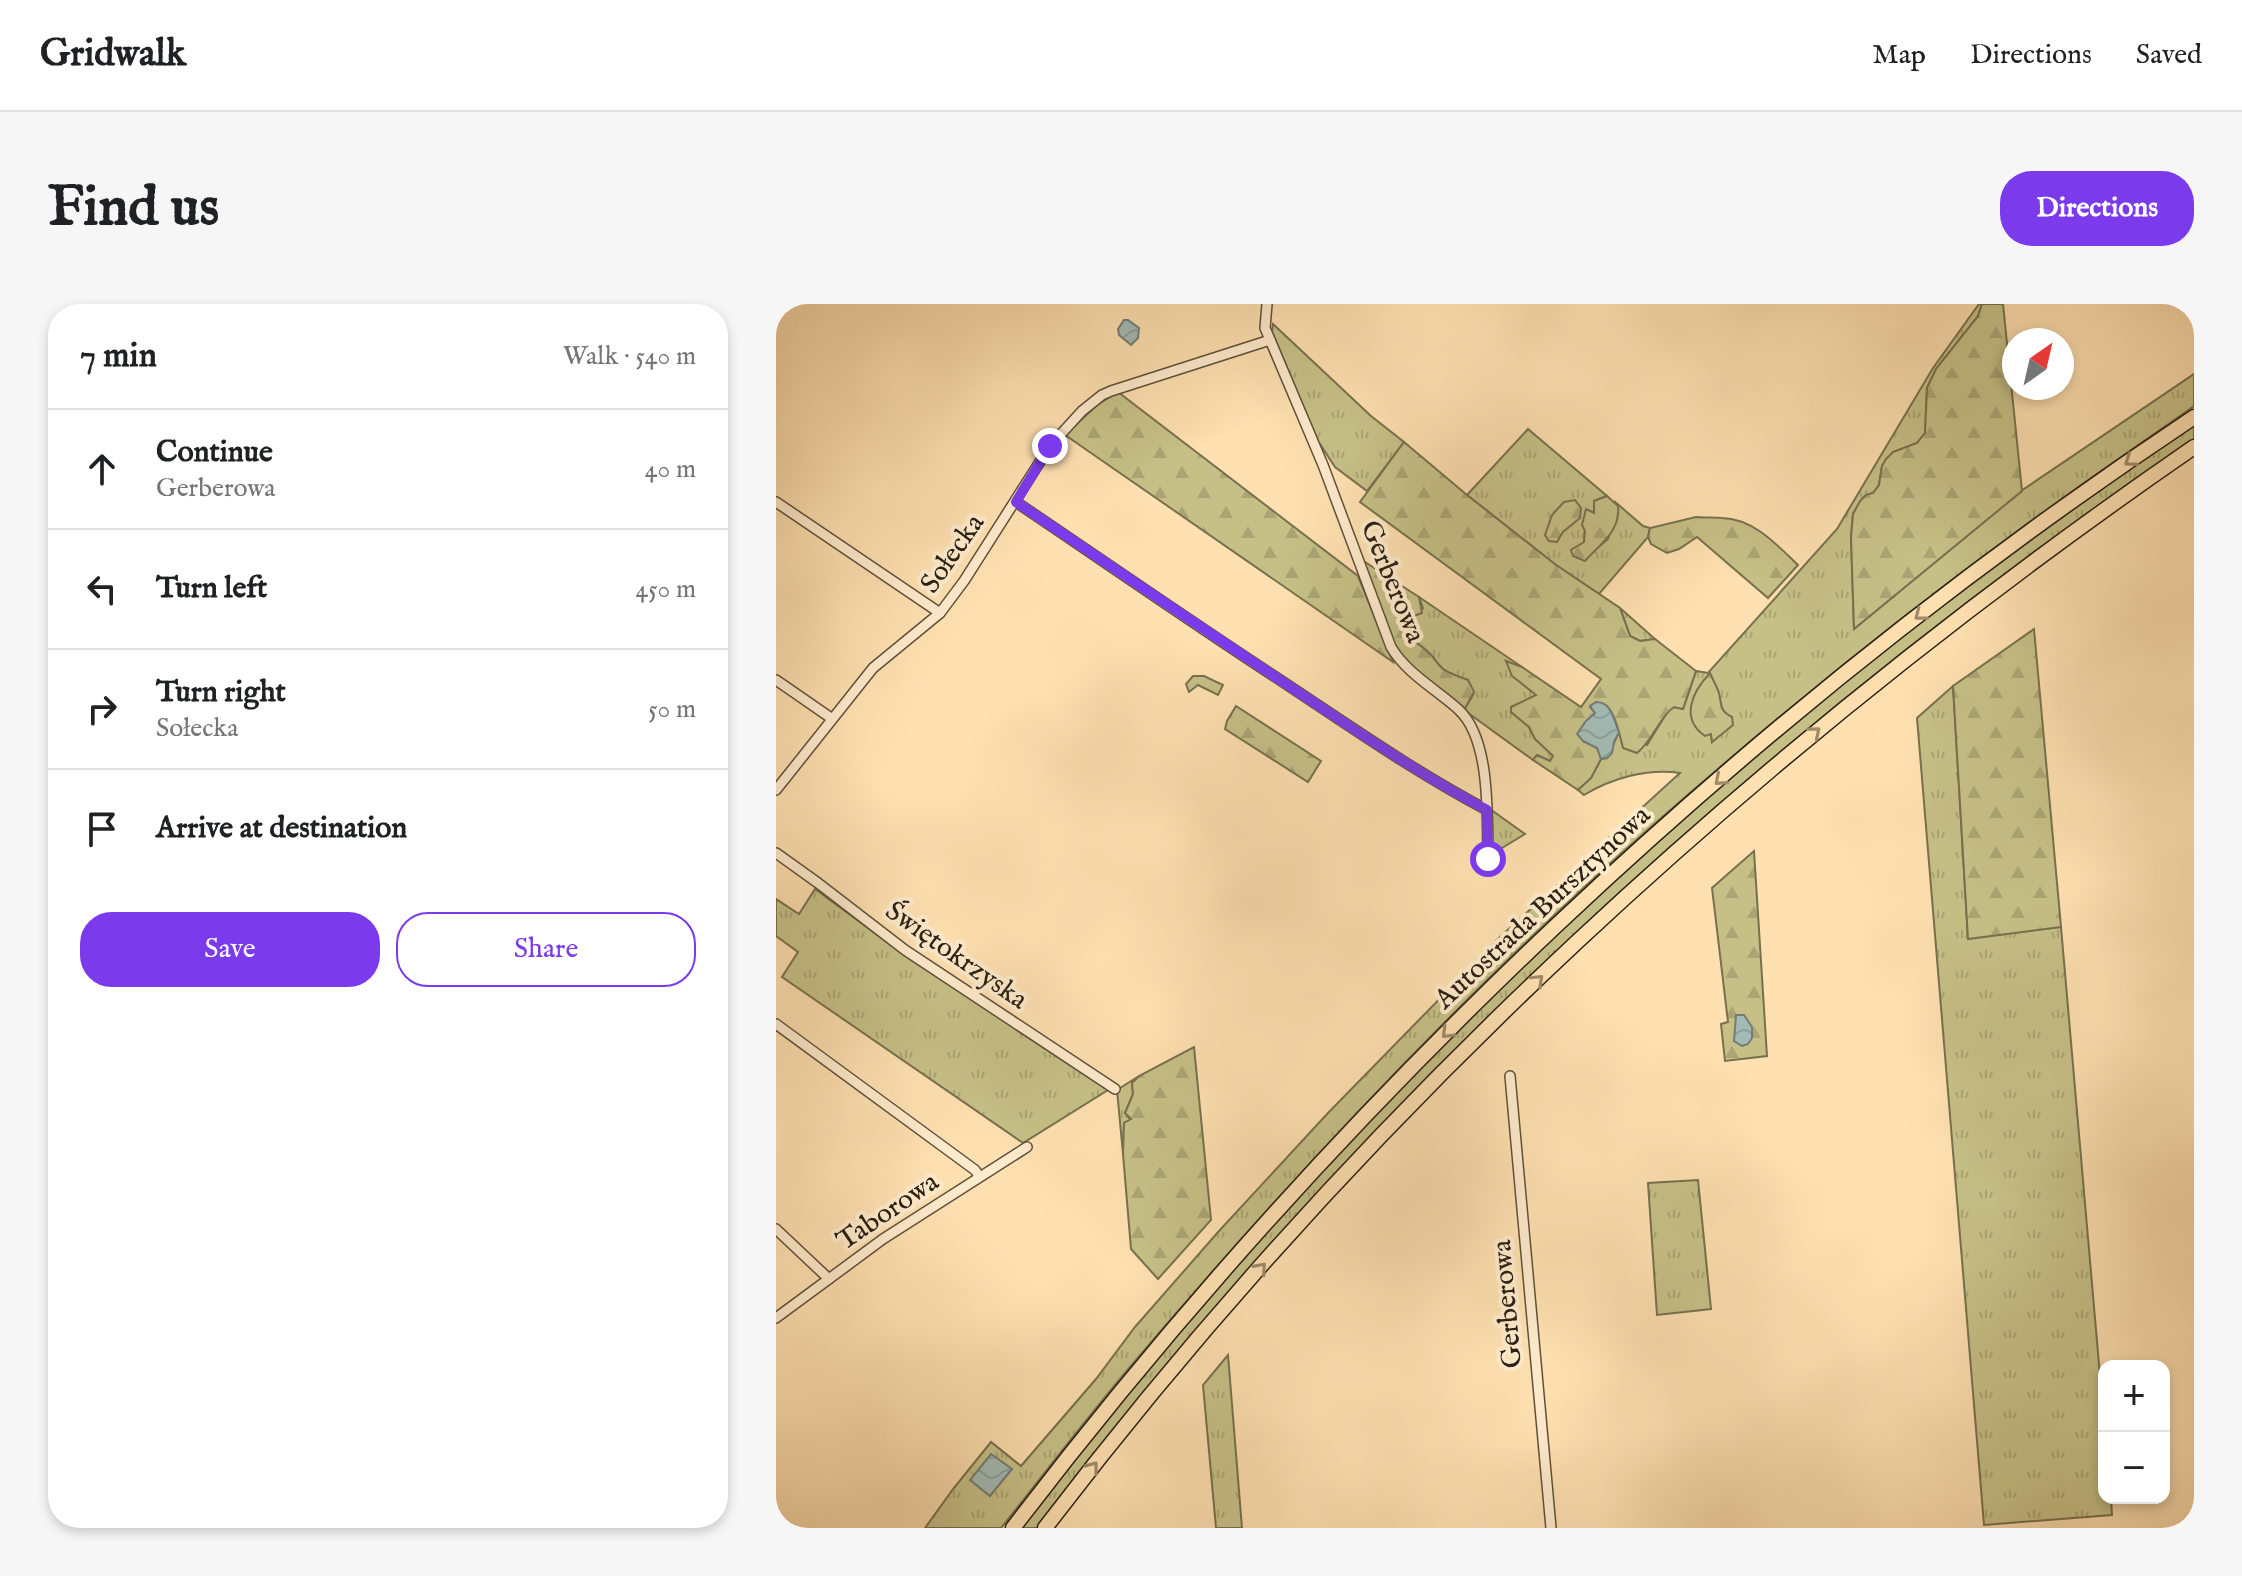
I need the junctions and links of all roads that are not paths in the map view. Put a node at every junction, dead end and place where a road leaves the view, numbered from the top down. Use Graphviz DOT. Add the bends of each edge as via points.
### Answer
graph roads {
  1 [pos="1267,304"];
  2 [pos="1270,340"];
  3 [pos="2194,417"];
  4 [pos="2194,447"];
  5 [pos="776,502"];
  6 [pos="1016,502"];
  7 [pos="940,613"];
  8 [pos="776,680"];
  9 [pos="831,718"];
  10 [pos="776,790"];
  11 [pos="1487,810"];
  12 [pos="776,853"];
  13 [pos="1488,859"];
  14 [pos="776,1024"];
  15 [pos="1510,1076"];
  16 [pos="1115,1089"];
  17 [pos="1027,1147"];
  18 [pos="979,1176"];
  19 [pos="776,1229"];
  20 [pos="829,1279"];
  21 [pos="776,1318"];
  22 [pos="1013,1528"];
  23 [pos="1045,1528"];
  24 [pos="1551,1528"];
  1 -- 2 [label="street, Gerberowa"];
  2 -- 6 [label="street, Sołecka" via="1102,395 1050,446"];
  2 -- 11 [label="street, Gerberowa" via="1391,647 1470,725 1484,771"];
  3 -- 22 [label="highway, Autostrada Bursztynowa, one-way" via="2074,500 1871,654 1563,921 1380,1101 1258,1233"];
  23 -- 4 [label="highway, Autostrada Bursztynowa, one-way" via="1163,1381 1305,1218 1569,949 1875,683"];
  5 -- 7 [label="street"];
  6 -- 7 [label="street, Sołecka"];
  6 -- 11 [label="street" via="1238,653"];
  7 -- 9 [label="street, Sołecka" via="873,668"];
  8 -- 9 [label="street"];
  9 -- 10 [label="street, Sołecka"];
  11 -- 13 [label="street, Gerberowa"];
  12 -- 16 [label="street, Świętokrzyska" via="905,950"];
  14 -- 18 [label="street"];
  15 -- 24 [label="street, Gerberowa"];
  17 -- 18 [label="street, Taborowa"];
  18 -- 20 [label="street, Taborowa"];
  19 -- 20 [label="street"];
  20 -- 21 [label="street, Taborowa"];
}
